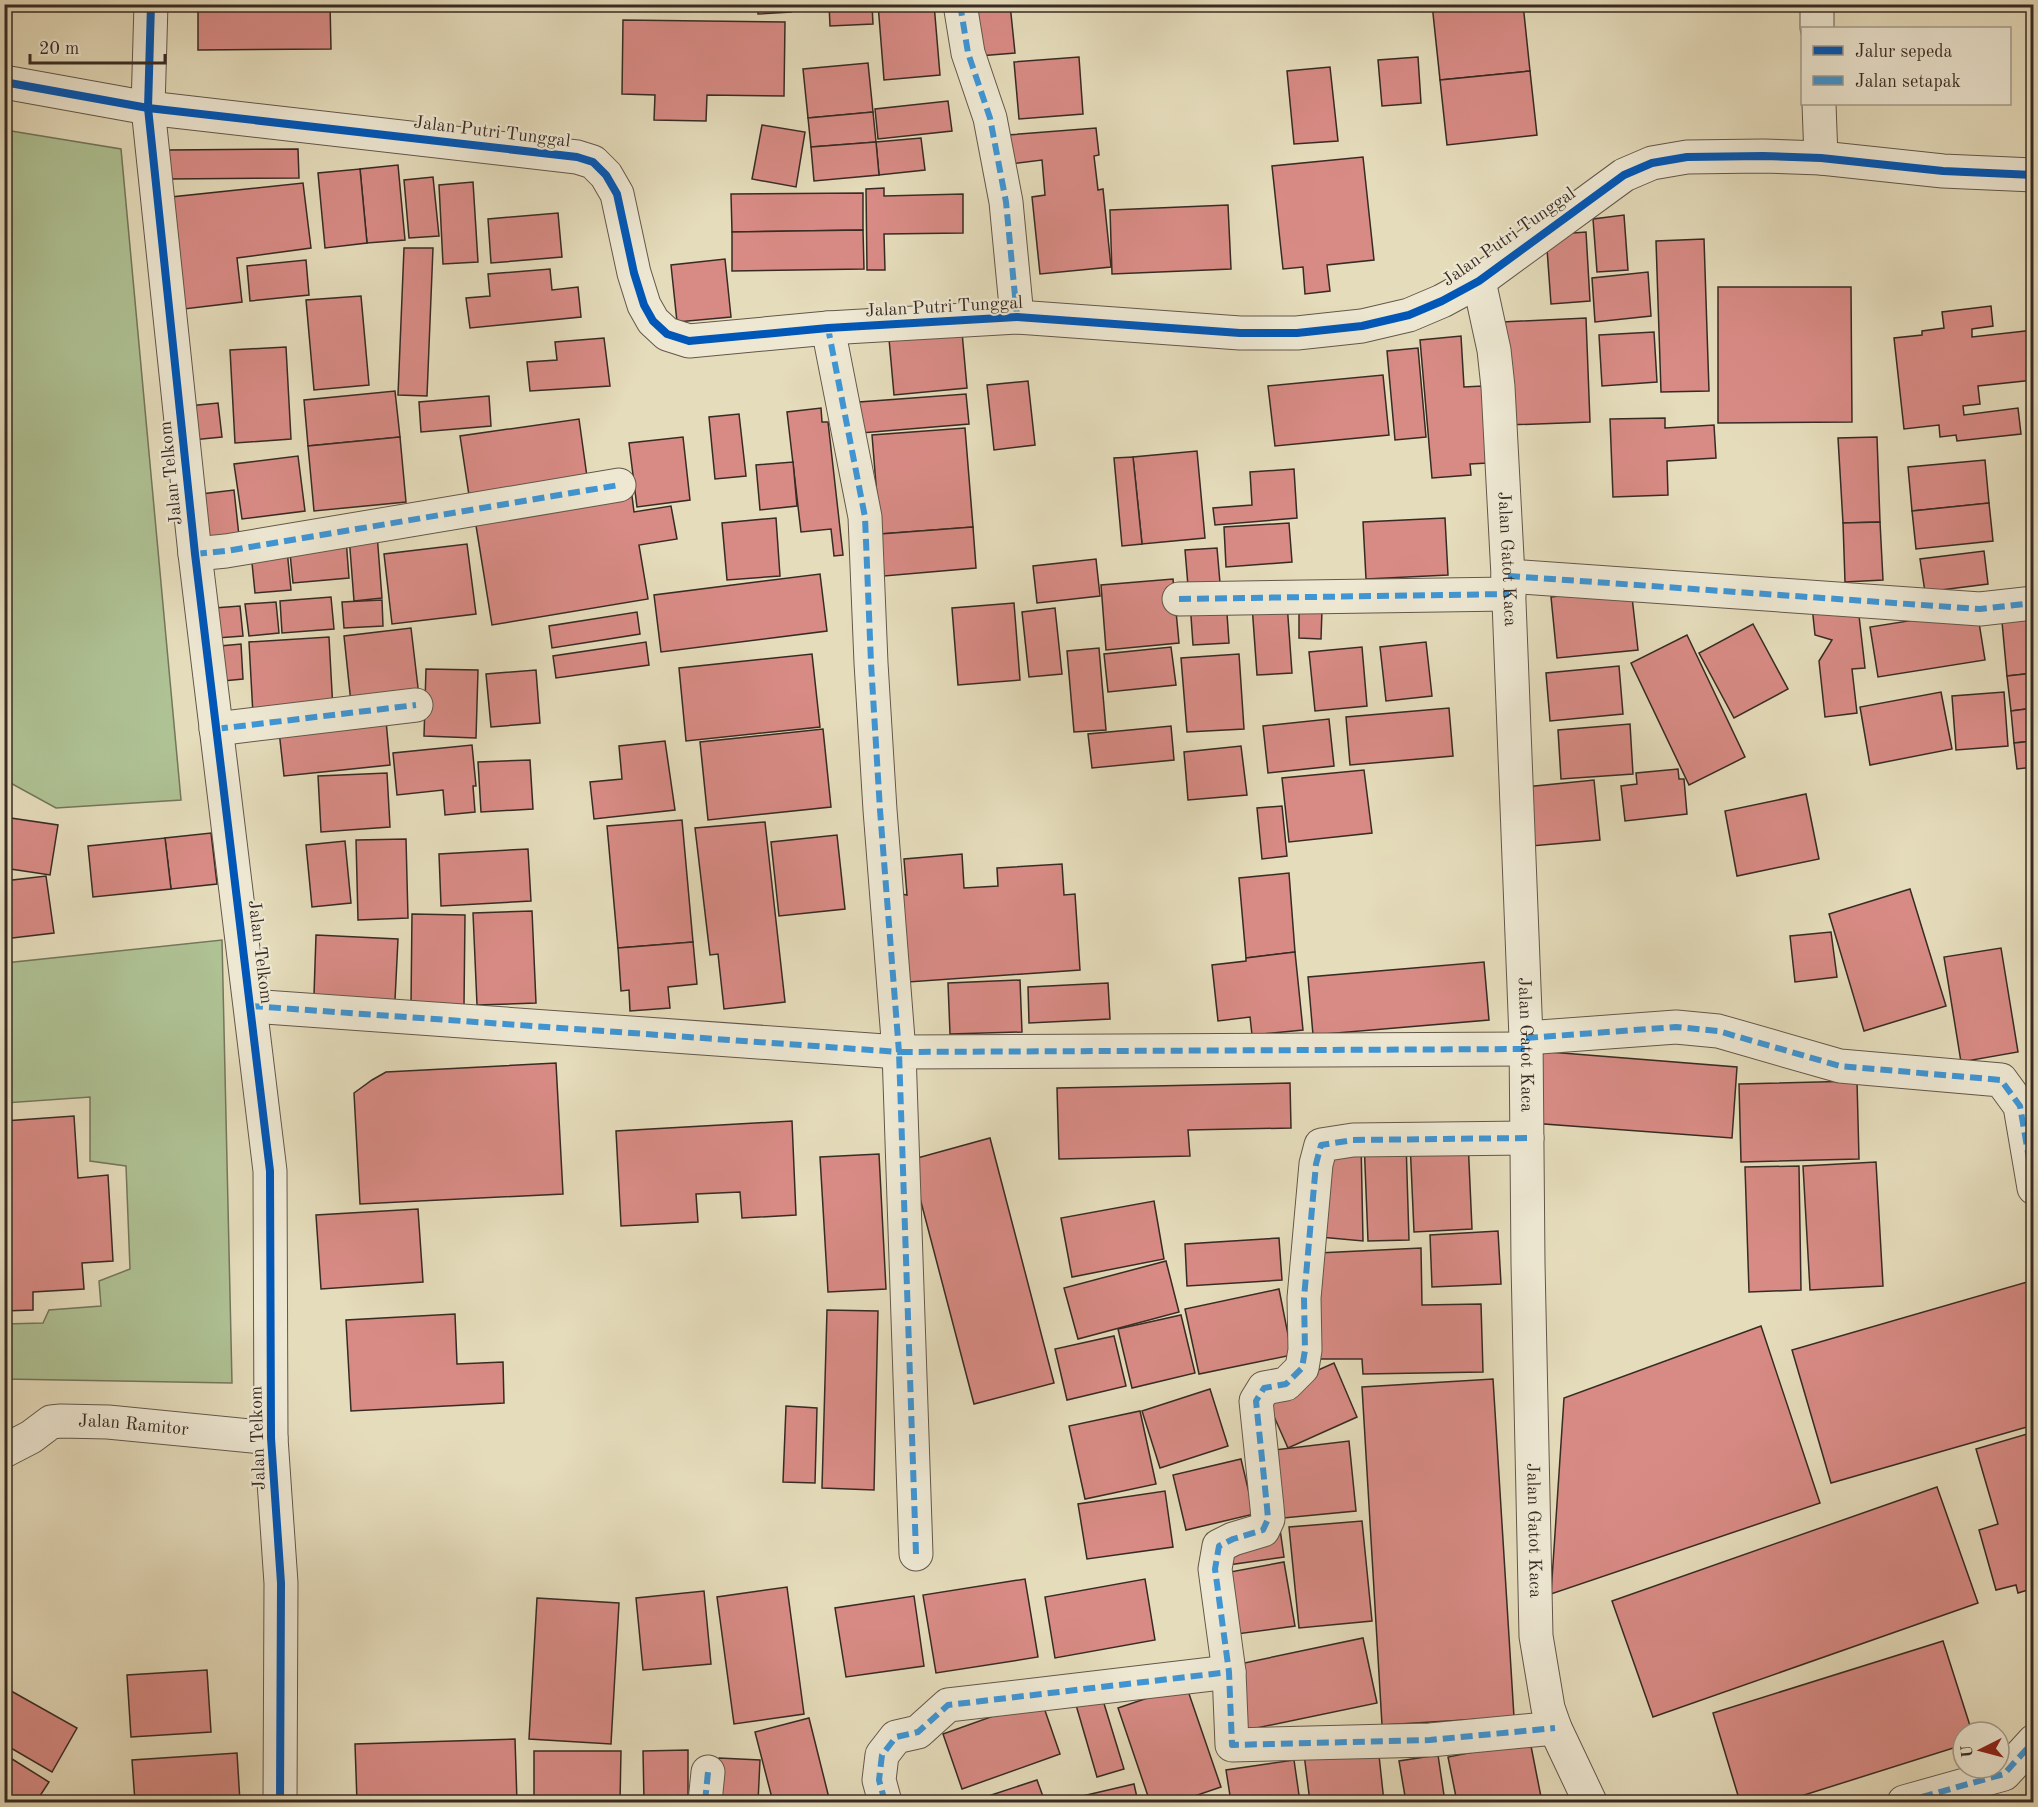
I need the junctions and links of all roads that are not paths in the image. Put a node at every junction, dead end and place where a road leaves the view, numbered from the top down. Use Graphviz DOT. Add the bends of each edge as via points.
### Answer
graph roads {
  1 [pos="151,4"];
  2 [pos="960,4"];
  3 [pos="1817,4"];
  4 [pos="1817,27"];
  5 [pos="4,82"];
  6 [pos="1819,105"];
  7 [pos="148,108"];
  8 [pos="1821,158"];
  9 [pos="2034,175"];
  10 [pos="1479,281"];
  11 [pos="1017,318"];
  12 [pos="828,328"];
  13 [pos="619,484"];
  14 [pos="195,554"];
  15 [pos="1509,585"];
  16 [pos="1179,599"];
  17 [pos="2034,603"];
  18 [pos="416,705"];
  19 [pos="216,729"];
  20 [pos="251,1006"];
  21 [pos="1526,1044"];
  22 [pos="899,1052"];
  23 [pos="1527,1138"];
  24 [pos="2034,1188"];
  25 [pos="271,1438"];
  26 [pos="4,1451"];
  27 [pos="916,1554"];
  28 [pos="1230,1672"];
  29 [pos="1555,1728"];
  30 [pos="2034,1741"];
  31 [pos="280,1803"];
  32 [pos="885,1803"];
  33 [pos="1590,1803"];
  34 [pos="1904,1803"];
  1 -- 7 [label="street, Jalan Telkom"];
  2 -- 11 [label="street" via="968,53 990,118 1006,202"];
  3 -- 4 [label="street"];
  5 -- 7 [label="street, Jalan Putri Tunggal"];
  6 -- 8 [label="street"];
  7 -- 12 [label="street, Jalan Putri Tunggal" via="578,157 593,162 617,194 644,305 667,334 690,341"];
  7 -- 14 [label="street, Jalan Telkom"];
  8 -- 9 [label="street, Jalan Putri Tunggal" via="1943,171"];
  8 -- 10 [label="street, Jalan Putri Tunggal" via="1726,155 1652,163 1624,175"];
  10 -- 11 [label="street, Jalan Putri Tunggal" via="1409,315 1362,326 1298,333 1240,333"];
  10 -- 15 [label="street, Jalan Gatot Kaca" via="1498,387"];
  11 -- 12 [label="street, Jalan Putri Tunggal"];
  12 -- 22 [label="street" via="865,517 880,810"];
  13 -- 14 [label="street"];
  14 -- 19 [label="street, Jalan Telkom"];
  15 -- 16 [label="street"];
  15 -- 17 [label="street" via="1980,609"];
  15 -- 21 [label="street, Jalan Gatot Kaca"];
  18 -- 19 [label="street"];
  19 -- 20 [label="street, Jalan Telkom"];
  20 -- 22 [label="street"];
  20 -- 25 [label="street, Jalan Telkom" via="270,1171"];
  21 -- 22 [label="street"];
  21 -- 23 [label="street, Jalan Gatot Kaca"];
  21 -- 24 [label="street" via="1676,1027 1718,1031 1840,1066 2001,1080 2020,1106"];
  22 -- 27 [label="street"];
  23 -- 28 [label="street" via="1353,1140 1321,1145 1304,1298 1302,1368 1286,1384 1264,1388 1256,1401 1268,1519 1263,1530 1219,1546 1215,1569"];
  23 -- 29 [label="street, Jalan Gatot Kaca" via="1536,1636"];
  25 -- 26 [label="street, Jalan Ramitor" via="61,1421 51,1422"];
  25 -- 31 [label="street, Jalan Telkom" via="281,1583"];
  28 -- 29 [label="street" via="1232,1745 1430,1740"];
  28 -- 32 [label="street" via="948,1705 918,1732 896,1737 882,1755 879,1779"];
  29 -- 33 [label="street, Jalan Gatot Kaca"];
  30 -- 34 [label="street" via="2004,1774"];
}
